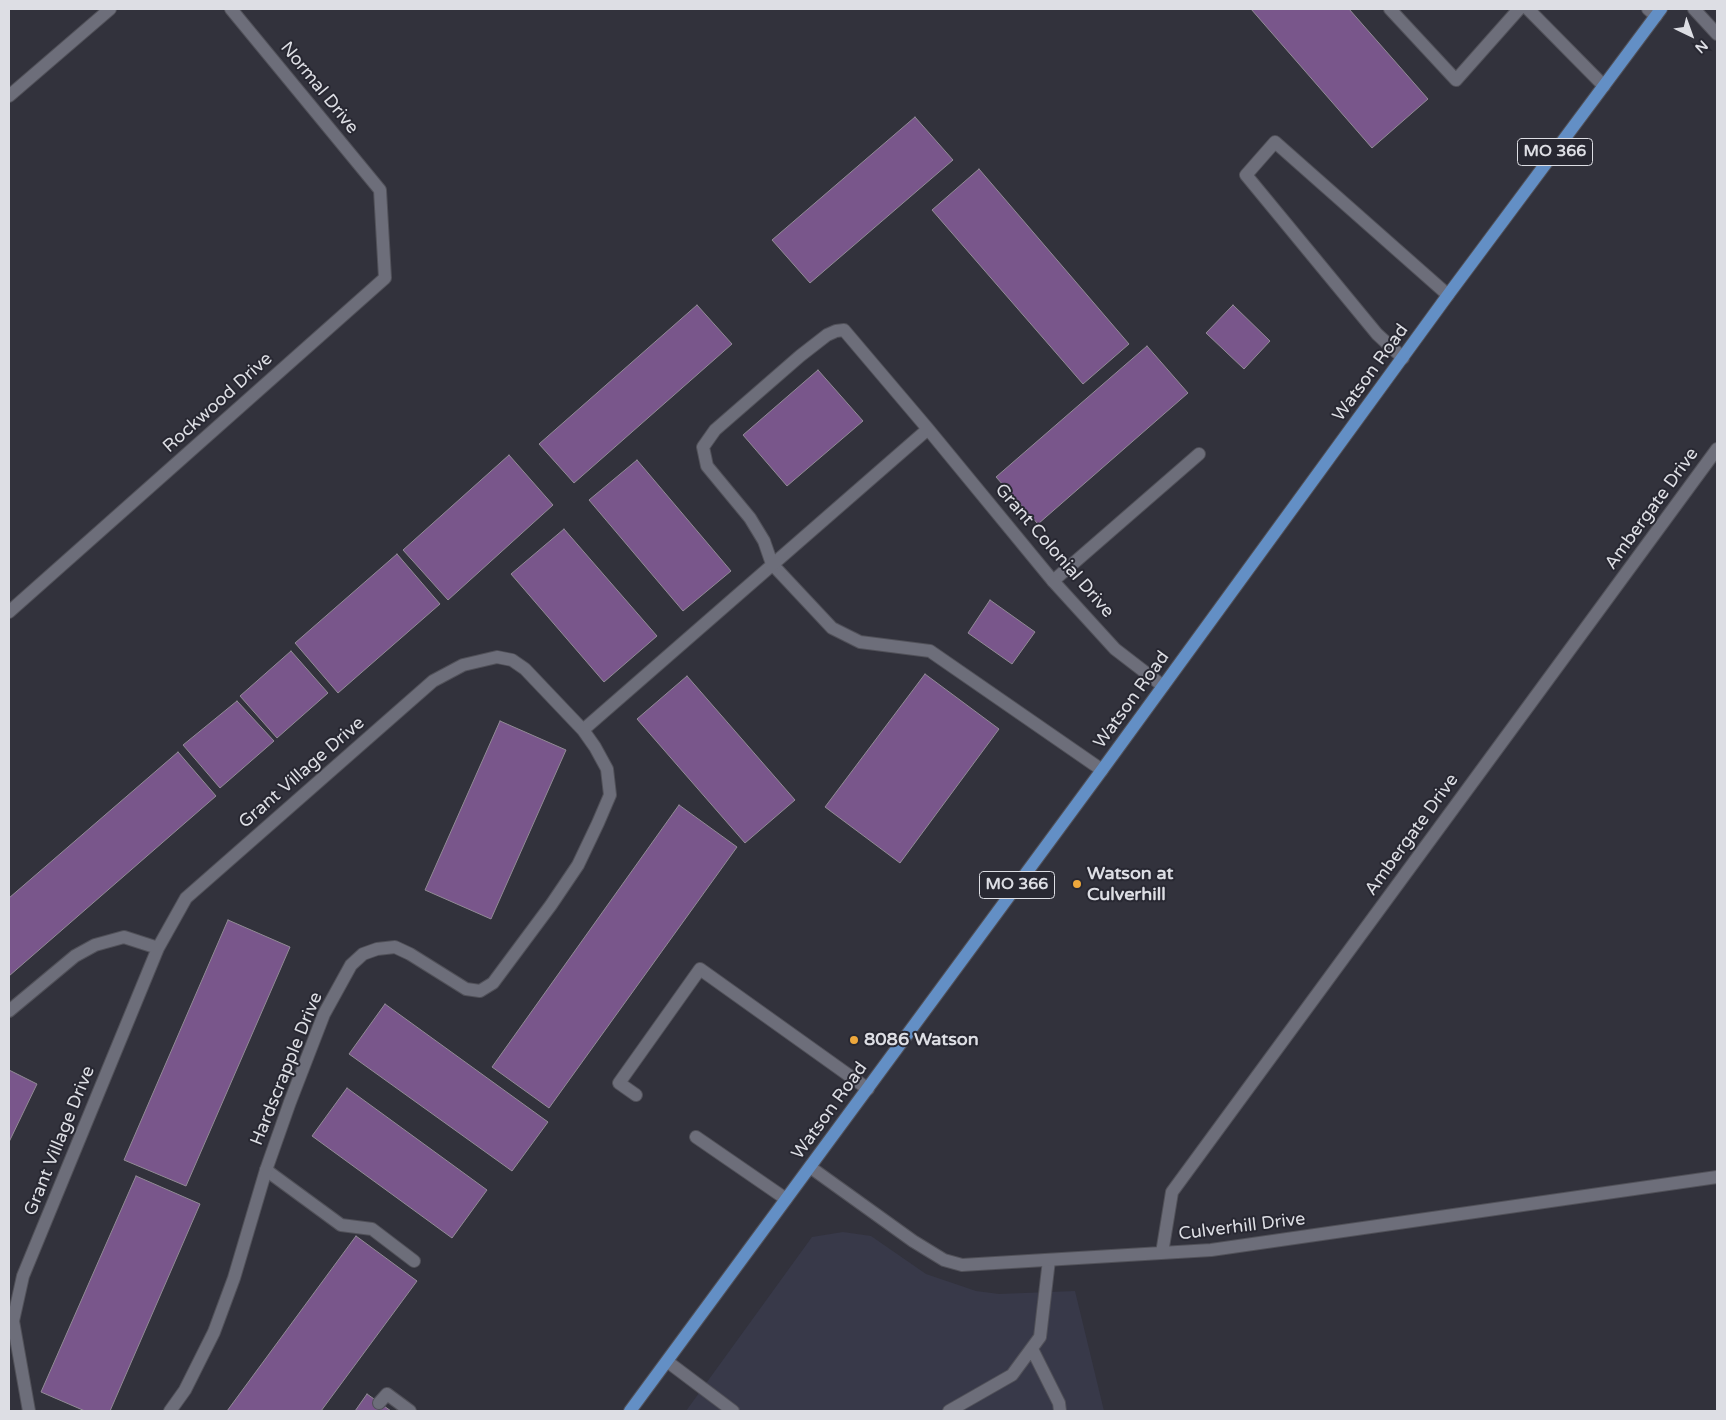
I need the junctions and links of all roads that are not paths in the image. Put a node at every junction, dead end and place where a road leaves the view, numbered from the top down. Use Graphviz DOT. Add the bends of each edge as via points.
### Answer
graph roads {
  1 [pos="110,9"];
  2 [pos="231,9"];
  3 [pos="1390,9"];
  4 [pos="1519,9"];
  5 [pos="1528,9"];
  6 [pos="1694,9"];
  7 [pos="1655,11"];
  8 [pos="1717,34"];
  9 [pos="1604,86"];
  10 [pos="9,96"];
  11 [pos="380,190"];
  12 [pos="1448,296"];
  13 [pos="1403,358"];
  14 [pos="928,428"];
  15 [pos="1717,449"];
  16 [pos="1199,454"];
  17 [pos="772,564"];
  18 [pos="1053,581"];
  19 [pos="9,612"];
  20 [pos="497,657"];
  21 [pos="1163,686"];
  22 [pos="583,730"];
  23 [pos="1102,770"];
  24 [pos="158,948"];
  25 [pos="9,1011"];
  26 [pos="868,1089"];
  27 [pos="636,1095"];
  28 [pos="696,1137"];
  29 [pos="810,1167"];
  30 [pos="266,1170"];
  31 [pos="1711,1178"];
  32 [pos="1717,1184"];
  33 [pos="786,1199"];
  34 [pos="1162,1253"];
  35 [pos="1049,1260"];
  36 [pos="414,1261"];
  37 [pos="11,1321"];
  38 [pos="1032,1349"];
  39 [pos="668,1362"];
  40 [pos="379,1403"];
  41 [pos="29,1411"];
  42 [pos="170,1411"];
  43 [pos="410,1411"];
  44 [pos="630,1411"];
  45 [pos="733,1411"];
  46 [pos="949,1411"];
  47 [pos="1060,1411"];
  1 -- 10 [label="street"];
  2 -- 11 [label="street, Normal Drive"];
  3 -- 4 [label="street" via="1456,80"];
  5 -- 9 [label="street"];
  6 -- 8 [label="street"];
  7 -- 9 [label="main road, Watson Road / MO 366"];
  9 -- 12 [label="main road, Watson Road / MO 366"];
  11 -- 19 [label="street, Rockwood Drive" via="385,278"];
  12 -- 13 [label="main road, Watson Road / MO 366"];
  12 -- 13 [label="street" via="1275,142 1246,175 1377,334"];
  13 -- 21 [label="main road, Watson Road / MO 366"];
  14 -- 17 [label="street"];
  14 -- 17 [label="street, Grant Colonial Drive" via="844,330 827,336 800,356 715,430 703,447 707,466 750,518 764,541"];
  14 -- 18 [label="street, Grant Colonial Drive"];
  15 -- 34 [label="street, Ambergate Drive" via="1172,1192"];
  16 -- 18 [label="street"];
  17 -- 22 [label="street"];
  17 -- 23 [label="street" via="832,628 860,642 930,651"];
  18 -- 21 [label="street, Grant Colonial Drive" via="1115,649"];
  20 -- 22 [label="street, Hardscrapple Drive" via="512,660 525,669"];
  20 -- 24 [label="street, Grant Village Drive" via="463,665 434,681 186,898"];
  21 -- 23 [label="main road, Watson Road / MO 366"];
  22 -- 30 [label="street, Hardscrapple Drive" via="608,770 610,795 578,865 551,905 493,984 480,991 466,989 395,947 363,954 351,965 324,1014"];
  23 -- 26 [label="main road, Watson Road / MO 366"];
  24 -- 25 [label="street" via="124,937 95,945 75,956"];
  24 -- 37 [label="street, Grant Village Drive" via="23,1276"];
  26 -- 27 [label="street" via="700,970 619,1084"];
  26 -- 29 [label="main road, Watson Road / MO 366"];
  28 -- 33 [label="street"];
  29 -- 33 [label="main road, Watson Road / MO 366"];
  29 -- 35 [label="street, Culverhill Drive" via="944,1260 962,1265"];
  30 -- 36 [label="street" via="341,1225 372,1229"];
  30 -- 42 [label="street, Hardscrapple Drive" via="234,1278 214,1332 185,1390"];
  31 -- 32 [label="street, Culverhill Drive"];
  31 -- 34 [label="street, Culverhill Drive" via="1211,1250"];
  33 -- 39 [label="main road, Watson Road / MO 366"];
  34 -- 35 [label="street, Culverhill Drive"];
  35 -- 38 [label="street" via="1040,1337"];
  37 -- 41 [label="street, Grant Village Drive"];
  38 -- 46 [label="street" via="1012,1375"];
  38 -- 47 [label="street"];
  39 -- 44 [label="main road, Watson Road / MO 366"];
  39 -- 45 [label="street"];
  40 -- 43 [label="street" via="387,1394"];
}
